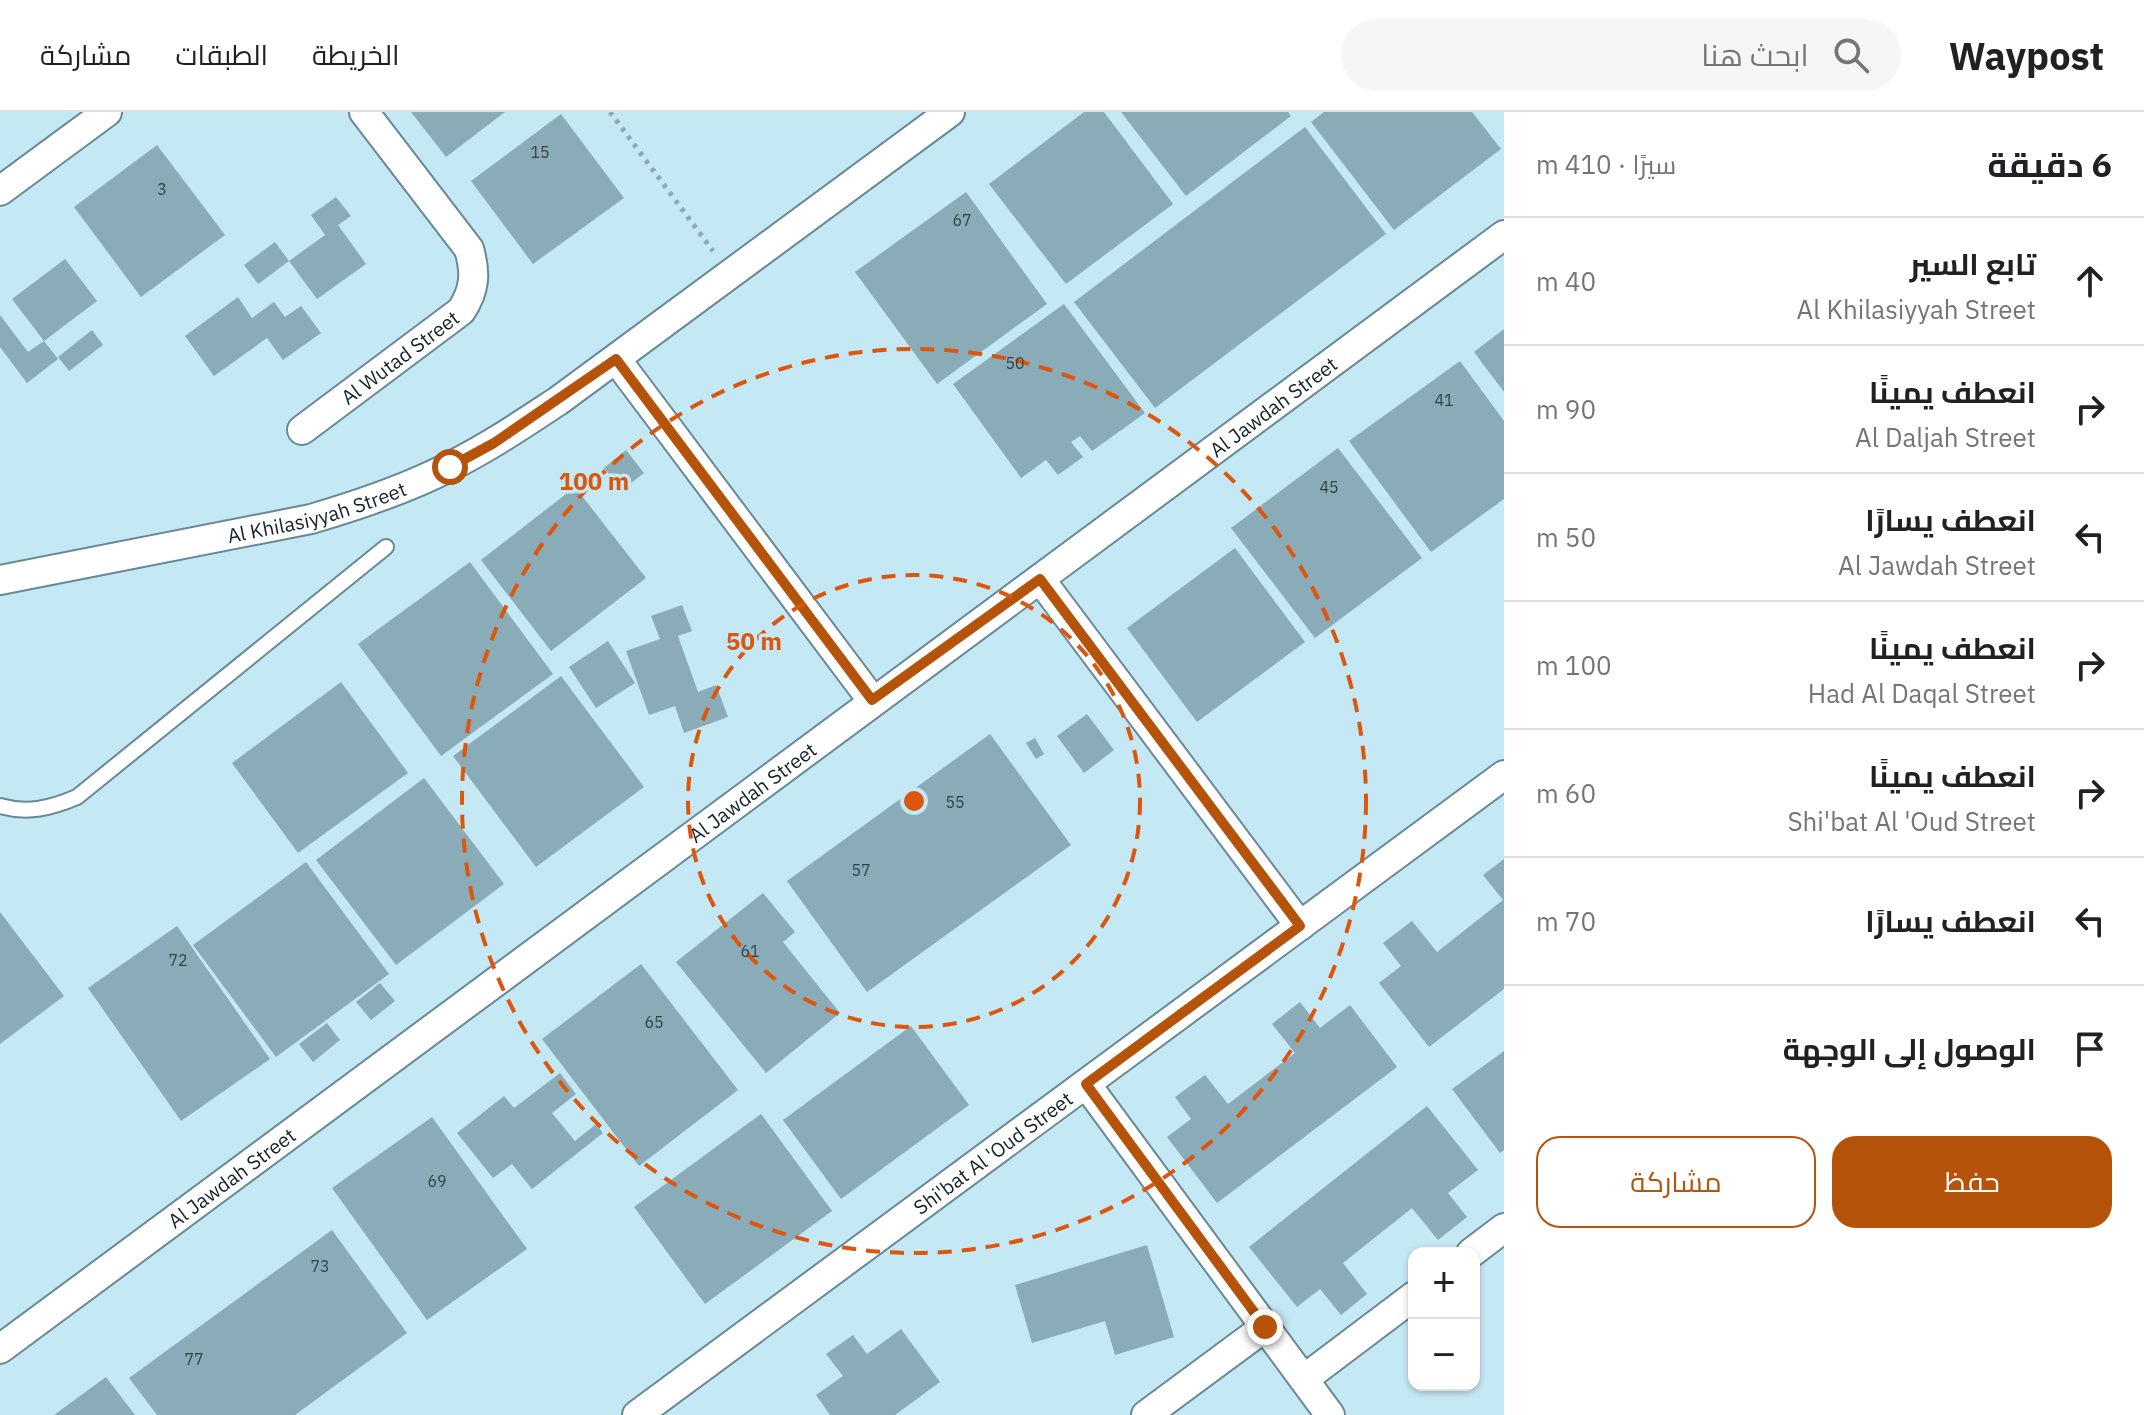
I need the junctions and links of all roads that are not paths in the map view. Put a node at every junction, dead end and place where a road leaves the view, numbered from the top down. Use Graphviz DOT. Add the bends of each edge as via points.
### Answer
graph roads {
  1 [pos="107,112"];
  2 [pos="364,112"];
  3 [pos="950,112"];
  4 [pos="0,191"];
  5 [pos="1504,235"];
  6 [pos="616,359"];
  7 [pos="302,430"];
  8 [pos="386,547"];
  9 [pos="1040,579"];
  10 [pos="0,580"];
  11 [pos="872,700"];
  12 [pos="1504,775"];
  13 [pos="0,806"];
  14 [pos="1300,926"];
  15 [pos="1086,1084"];
  16 [pos="1504,1228"];
  17 [pos="1479,1247"];
  18 [pos="1408,1301"];
  19 [pos="1265,1327"];
  20 [pos="0,1349"];
  21 [pos="1304,1379"];
  22 [pos="637,1415"];
  23 [pos="1146,1415"];
  24 [pos="1330,1415"];
  1 -- 4 [label="street"];
  2 -- 7 [label="street, Al Wutad Street" via="469,249 474,281 461,311"];
  3 -- 6 [label="street, Al Khilasiyyah Street"];
  5 -- 9 [label="street, Al Jawdah Street"];
  6 -- 10 [label="street, Al Khilasiyyah Street" via="494,443 359,505 263,530"];
  6 -- 11 [label="street"];
  8 -- 13 [label="lane" via="77,797 29,811"];
  9 -- 11 [label="street, Al Jawdah Street"];
  9 -- 14 [label="street"];
  11 -- 20 [label="street, Al Jawdah Street"];
  12 -- 14 [label="street, Shi'bat Al 'Oud Street"];
  14 -- 15 [label="street, Shi'bat Al 'Oud Street"];
  15 -- 19 [label="street"];
  15 -- 22 [label="street, Shi'bat Al 'Oud Street"];
  16 -- 17 [label="street"];
  18 -- 21 [label="street"];
  19 -- 21 [label="street"];
  19 -- 23 [label="street"];
  21 -- 24 [label="street"];
}
